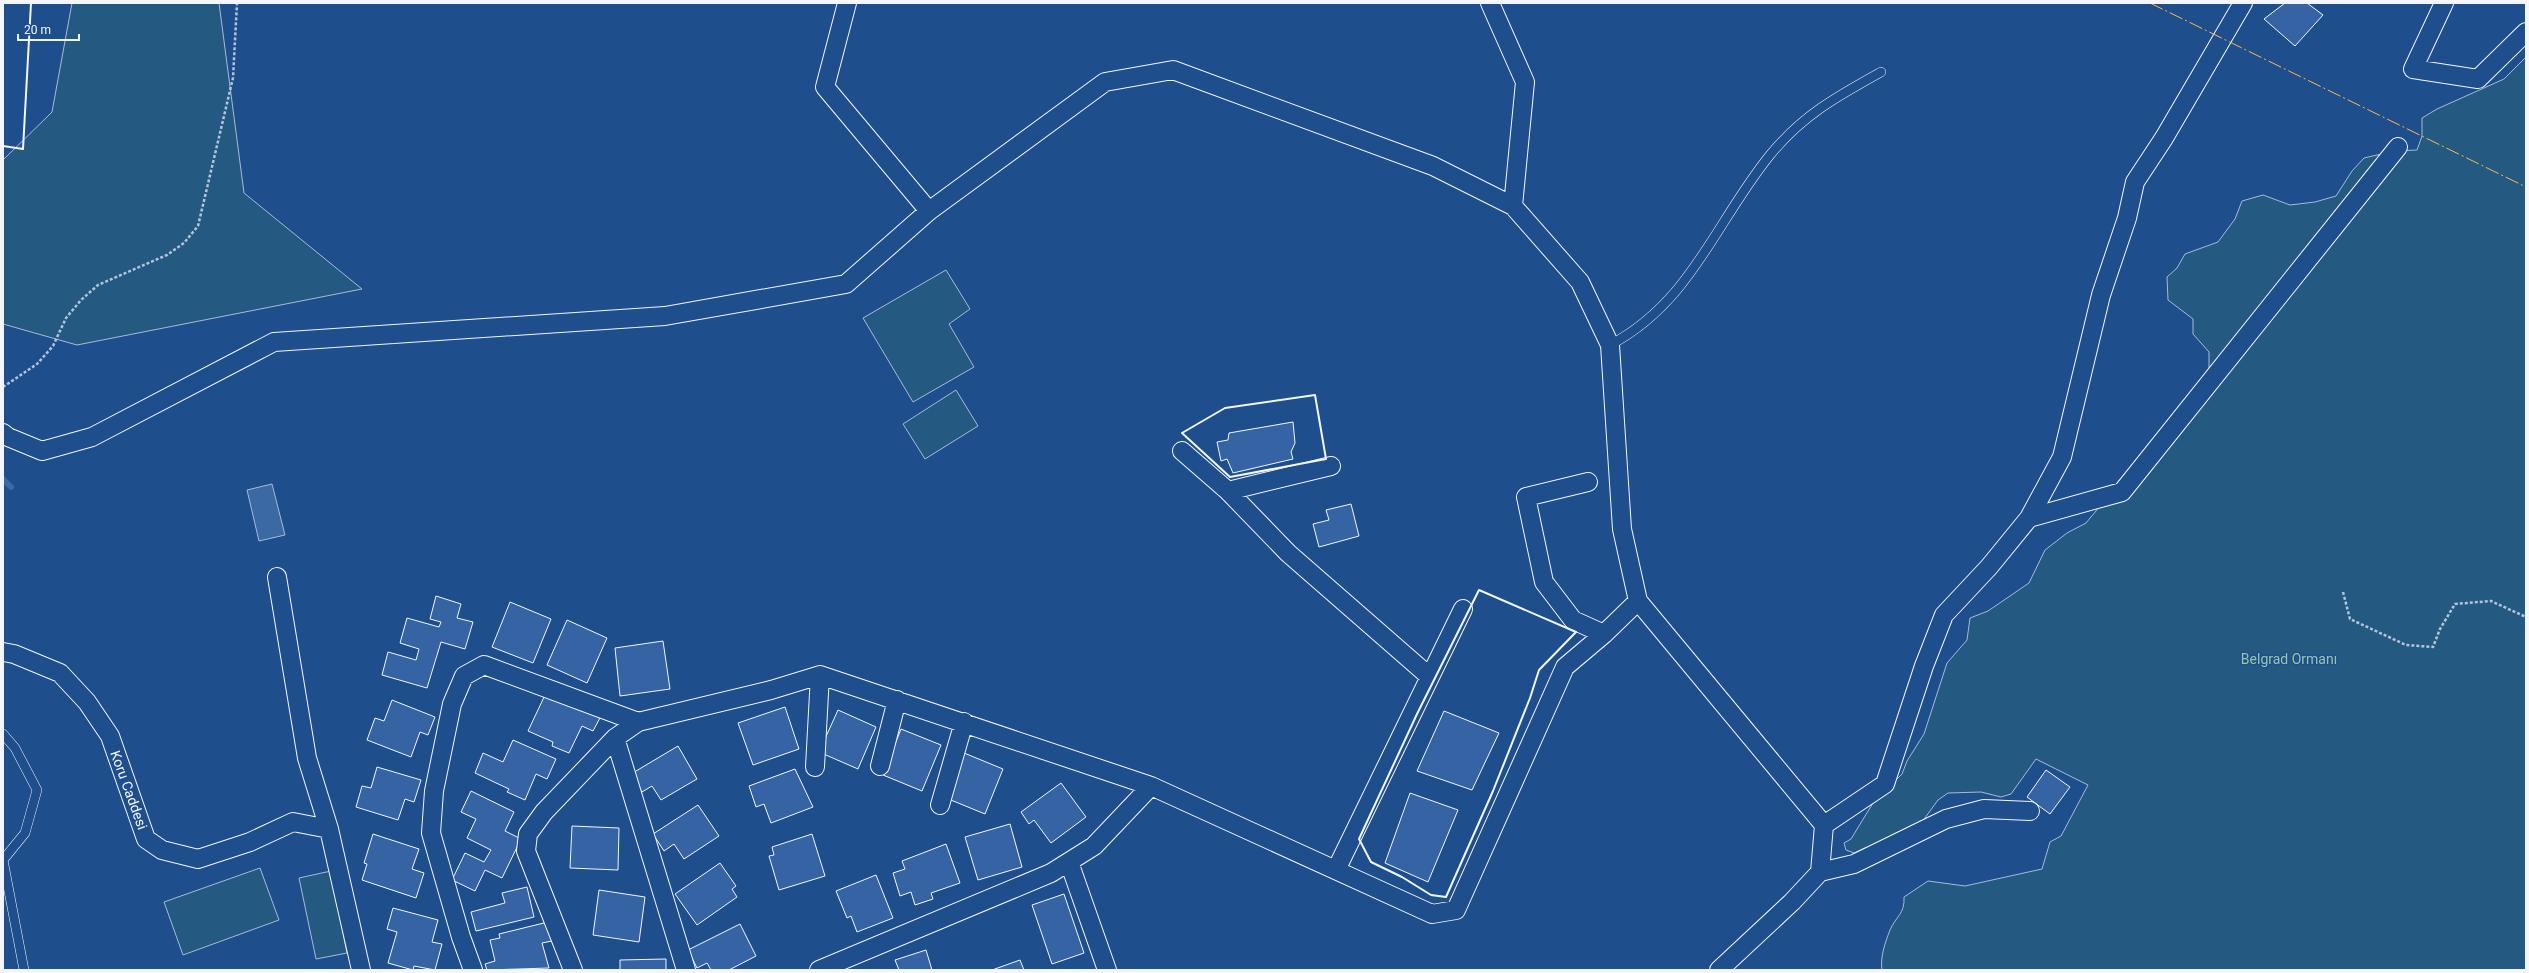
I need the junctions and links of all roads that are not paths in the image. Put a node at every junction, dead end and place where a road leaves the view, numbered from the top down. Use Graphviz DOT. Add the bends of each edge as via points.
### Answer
graph roads {
  1 [pos="847,3"];
  2 [pos="1490,3"];
  3 [pos="2243,3"];
  4 [pos="2444,3"];
  5 [pos="2526,32"];
  6 [pos="1881,72"];
  7 [pos="2398,147"];
  8 [pos="1512,206"];
  9 [pos="929,211"];
  10 [pos="1610,344"];
  11 [pos="3,433"];
  12 [pos="1182,451"];
  13 [pos="1331,466"];
  14 [pos="1588,482"];
  15 [pos="1228,491"];
  16 [pos="2029,518"];
  17 [pos="277,577"];
  18 [pos="1638,601"];
  19 [pos="1463,609"];
  20 [pos="1604,634"];
  21 [pos="3,652"];
  22 [pos="820,675"];
  23 [pos="1430,677"];
  24 [pos="897,700"];
  25 [pos="638,722"];
  26 [pos="964,722"];
  27 [pos="3,734"];
  28 [pos="615,738"];
  29 [pos="880,766"];
  30 [pos="815,767"];
  31 [pos="1151,786"];
  32 [pos="940,805"];
  33 [pos="2030,811"];
  34 [pos="1824,825"];
  35 [pos="329,829"];
  36 [pos="1068,862"];
  37 [pos="1336,870"];
  38 [pos="1820,872"];
  39 [pos="24,970"];
  40 [pos="361,970"];
  41 [pos="474,970"];
  42 [pos="573,970"];
  43 [pos="686,970"];
  44 [pos="820,970"];
  45 [pos="1107,970"];
  46 [pos="1719,970"];
  1 -- 9 [label="street" via="825,87"];
  2 -- 8 [label="street" via="1525,82"];
  3 -- 16 [label="street" via="2164,138 2135,182 2127,218 2101,295 2062,457"];
  4 -- 5 [label="street" via="2413,69 2478,79"];
  6 -- 10 [label="lane" via="1826,103 1792,132 1753,178 1671,299 1645,323"];
  7 -- 16 [label="street" via="2122,492"];
  8 -- 9 [label="street" via="1434,166 1173,70 1105,82"];
  8 -- 10 [label="street" via="1580,282"];
  9 -- 11 [label="street" via="846,284 665,316 274,342 92,437 42,451"];
  10 -- 18 [label="street" via="1622,529"];
  12 -- 15 [label="street"];
  13 -- 15 [label="street"];
  14 -- 20 [label="street" via="1526,498 1544,582 1573,620"];
  15 -- 23 [label="street" via="1288,553"];
  16 -- 34 [label="street" via="1989,567 1944,615 1924,666 1885,784"];
  17 -- 35 [label="street" via="307,758"];
  18 -- 20 [label="street"];
  18 -- 34 [label="street"];
  19 -- 23 [label="street"];
  20 -- 37 [label="street" via="1565,667 1456,910 1432,914"];
  21 -- 35 [label="street, Koru Caddesi" via="60,673 87,702 110,736 146,839 162,850 198,859 250,842 293,822"];
  22 -- 24 [label="street"];
  22 -- 25 [label="street" via="771,690"];
  22 -- 30 [label="street"];
  23 -- 37 [label="street"];
  24 -- 26 [label="street"];
  24 -- 29 [label="street"];
  25 -- 28 [label="street"];
  25 -- 41 [label="street" via="484,665 464,676 452,704 434,791 432,834 461,937"];
  26 -- 31 [label="street"];
  26 -- 32 [label="street"];
  27 -- 39 [label="lane" via="15,748 37,790 25,833 3,860"];
  28 -- 42 [label="street" via="544,812 528,834 526,851"];
  28 -- 43 [label="street"];
  31 -- 36 [label="street" via="1094,846"];
  31 -- 37 [label="street"];
  33 -- 38 [label="street" via="1984,808 1946,819 1854,864"];
  34 -- 38 [label="street"];
  35 -- 40 [label="street"];
  36 -- 44 [label="street" via="1051,873"];
  36 -- 45 [label="street"];
  38 -- 46 [label="street" via="1792,902"];
}
